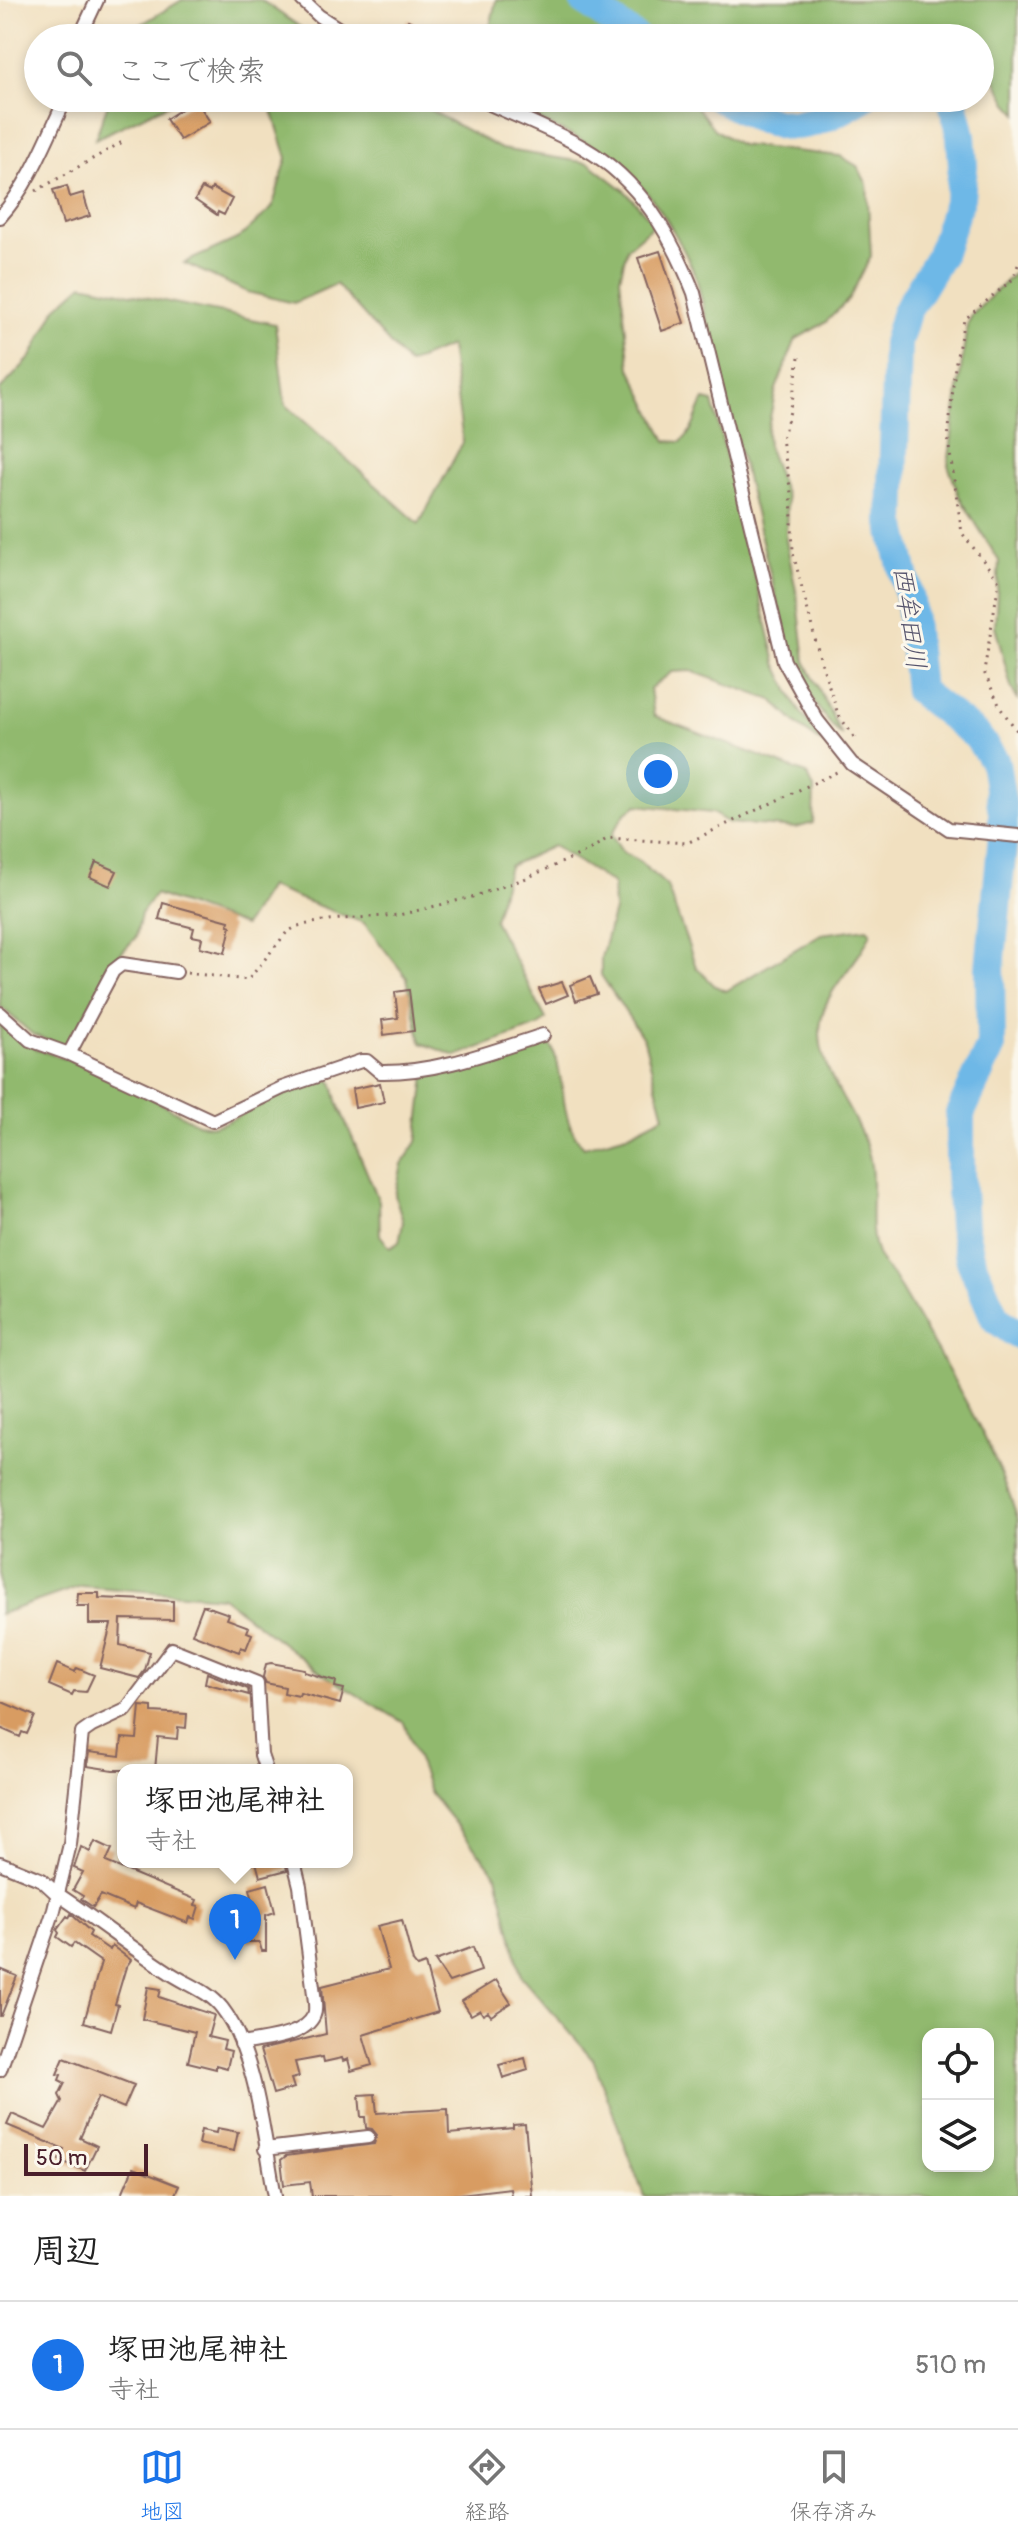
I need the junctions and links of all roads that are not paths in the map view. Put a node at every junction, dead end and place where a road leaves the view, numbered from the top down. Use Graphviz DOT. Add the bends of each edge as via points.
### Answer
graph roads {
  1 [pos="97,0"];
  2 [pos="302,0"];
  3 [pos="87,24"];
  4 [pos="331,24"];
  5 [pos="59,112"];
  6 [pos="507,112"];
  7 [pos="0,217"];
  8 [pos="1015,836"];
  9 [pos="176,972"];
  10 [pos="0,1013"];
  11 [pos="543,1035"];
  12 [pos="69,1054"];
  13 [pos="264,1764"];
  14 [pos="0,1863"];
  15 [pos="296,1868"];
  16 [pos="56,1893"];
  17 [pos="241,2044"];
  18 [pos="0,2070"];
  19 [pos="368,2137"];
  20 [pos="265,2149"];
  21 [pos="275,2196"];
  1 -- 3 [label="street"];
  2 -- 4 [label="street"];
  5 -- 7 [label="street"];
  6 -- 8 [label="street" via="608,165 644,201 676,250 694,293 784,661 817,720 852,764 949,829"];
  9 -- 12 [label="street" via="122,964 113,971"];
  10 -- 12 [label="street" via="30,1040"];
  11 -- 12 [label="street" via="462,1061 408,1071 380,1072 361,1061 282,1088 213,1121"];
  13 -- 16 [label="street" via="257,1683 172,1649 126,1710 82,1733 70,1844"];
  14 -- 16 [label="street" via="42,1880"];
  15 -- 17 [label="street" via="314,2015 289,2033"];
  16 -- 17 [label="street" via="207,1994 221,2007"];
  16 -- 18 [label="street"];
  17 -- 20 [label="street"];
  19 -- 20 [label="street"];
  20 -- 21 [label="street"];
}
